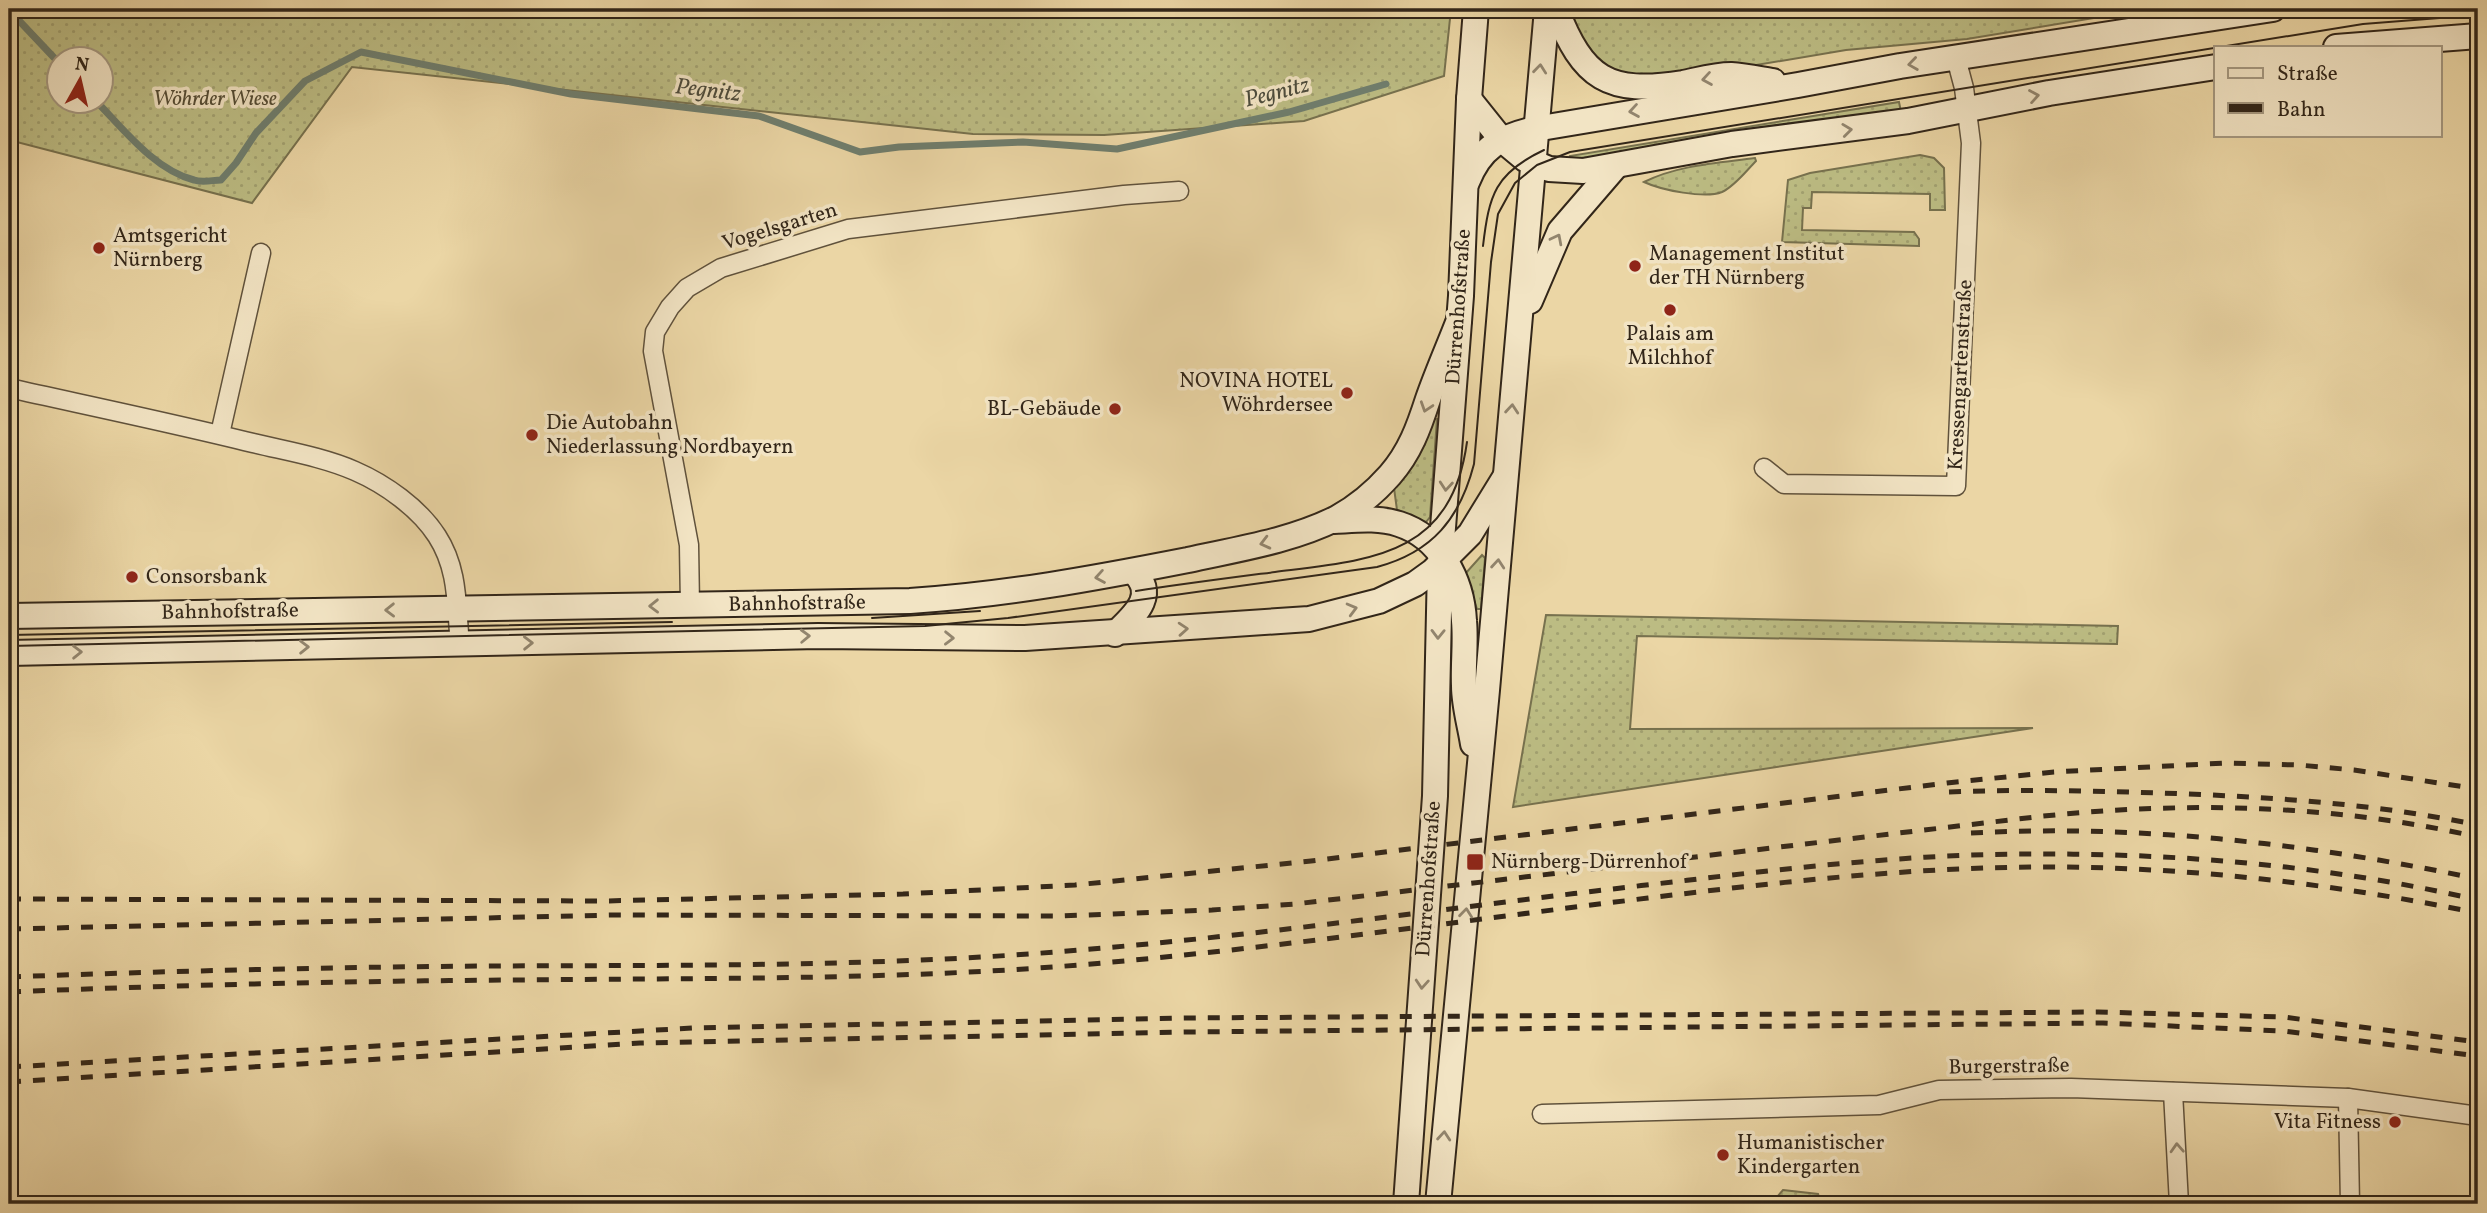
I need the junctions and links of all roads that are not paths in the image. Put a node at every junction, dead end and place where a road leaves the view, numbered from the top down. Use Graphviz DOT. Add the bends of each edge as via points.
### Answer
graph roads {
  1 [pos="1476,9"];
  2 [pos="1546,9"];
  3 [pos="1556,9"];
  4 [pos="2273,9"];
  5 [pos="2478,36"];
  6 [pos="2349,46"];
  7 [pos="1956,58"];
  8 [pos="2214,66"];
  9 [pos="1798,85"];
  10 [pos="1469,99"];
  11 [pos="1967,109"];
  12 [pos="1535,129"];
  13 [pos="1501,139"];
  14 [pos="1533,163"];
  15 [pos="1616,166"];
  16 [pos="1465,186"];
  17 [pos="1179,191"];
  18 [pos="261,253"];
  19 [pos="1459,320"];
  20 [pos="1520,324"];
  21 [pos="9,388"];
  22 [pos="220,434"];
  23 [pos="1764,468"];
  24 [pos="1505,477"];
  25 [pos="1330,521"];
  26 [pos="1442,560"];
  27 [pos="1133,571"];
  28 [pos="690,606"];
  29 [pos="458,608"];
  30 [pos="9,616"];
  31 [pos="1115,634"];
  32 [pos="460,644"];
  33 [pos="9,653"];
  34 [pos="1479,779"];
  35 [pos="2173,1092"];
  36 [pos="2348,1098"];
  37 [pos="1542,1114"];
  38 [pos="2478,1116"];
  39 [pos="1406,1204"];
  40 [pos="1438,1204"];
  41 [pos="2179,1204"];
  42 [pos="2350,1204"];
  1 -- 10 [label="main road, Dürrenhofstraße"];
  12 -- 2 [label="main road, Dürrenhofstraße, one-way"];
  9 -- 3 [label="main road, one-way" via="1730,75 1646,88 1612,82 1583,62"];
  4 -- 7 [label="main road"];
  5 -- 6 [label="main road"];
  7 -- 9 [label="main road, one-way"];
  7 -- 11 [label="street, Kressengartenstraße"];
  11 -- 8 [label="main road, one-way"];
  9 -- 12 [label="main road, one-way"];
  10 -- 13 [label="main road"];
  10 -- 16 [label="main road, Dürrenhofstraße"];
  15 -- 11 [label="main road, one-way"];
  11 -- 23 [label="street, Kressengartenstraße" via="1970,144 1956,486 1784,484"];
  12 -- 13 [label="main road"];
  12 -- 14 [label="main road, Dürrenhofstraße"];
  13 -- 14 [label="main road"];
  13 -- 16 [label="main road" via="1477,162"];
  14 -- 15 [label="main road" via="1560,171"];
  14 -- 20 [label="main road, Dürrenhofstraße"];
  20 -- 15 [label="main road, Dürrenhofstraße, one-way" via="1560,231"];
  16 -- 19 [label="main road, Dürrenhofstraße"];
  17 -- 28 [label="street, Vogelsgarten" via="848,229 721,268 687,288 655,332 653,351 689,545"];
  18 -- 22 [label="street"];
  19 -- 25 [label="main road, Bahnhofstraße, one-way" via="1405,456 1365,500"];
  19 -- 26 [label="main road, Dürrenhofstraße, one-way"];
  24 -- 20 [label="main road, Dürrenhofstraße, one-way"];
  21 -- 22 [label="street"];
  22 -- 29 [label="street" via="331,462 381,485 436,534 450,561"];
  24 -- 26 [label="main road, Bahnhofstraße" via="1470,534"];
  34 -- 24 [label="main road, Dürrenhofstraße, one-way"];
  25 -- 26 [label="main road, Dürrenhofstraße" via="1401,524 1420,534"];
  25 -- 27 [label="main road, Bahnhofstraße, one-way" via="1256,545"];
  31 -- 26 [label="main road, Bahnhofstraße, one-way" via="1332,615 1399,592"];
  26 -- 34 [label="main road, Dürrenhofstraße" via="1455,582 1464,614 1464,688"];
  26 -- 39 [label="main road, Dürrenhofstraße, one-way" via="1435,787"];
  27 -- 28 [label="main road, Bahnhofstraße, one-way" via="949,598"];
  27 -- 31 [label="main road" via="1143,584 1144,600"];
  28 -- 29 [label="main road, Bahnhofstraße, one-way"];
  29 -- 30 [label="main road, Bahnhofstraße, one-way"];
  29 -- 32 [label="street"];
  32 -- 31 [label="main road, Bahnhofstraße, one-way"];
  33 -- 32 [label="main road, Bahnhofstraße, one-way"];
  40 -- 34 [label="main road, Dürrenhofstraße, one-way"];
  35 -- 36 [label="street, Burgerstraße"];
  35 -- 37 [label="street, Burgerstraße" via="1939,1090 1879,1105"];
  41 -- 35 [label="street, one-way"];
  36 -- 38 [label="street, Burgerstraße"];
  36 -- 42 [label="street"];
}
